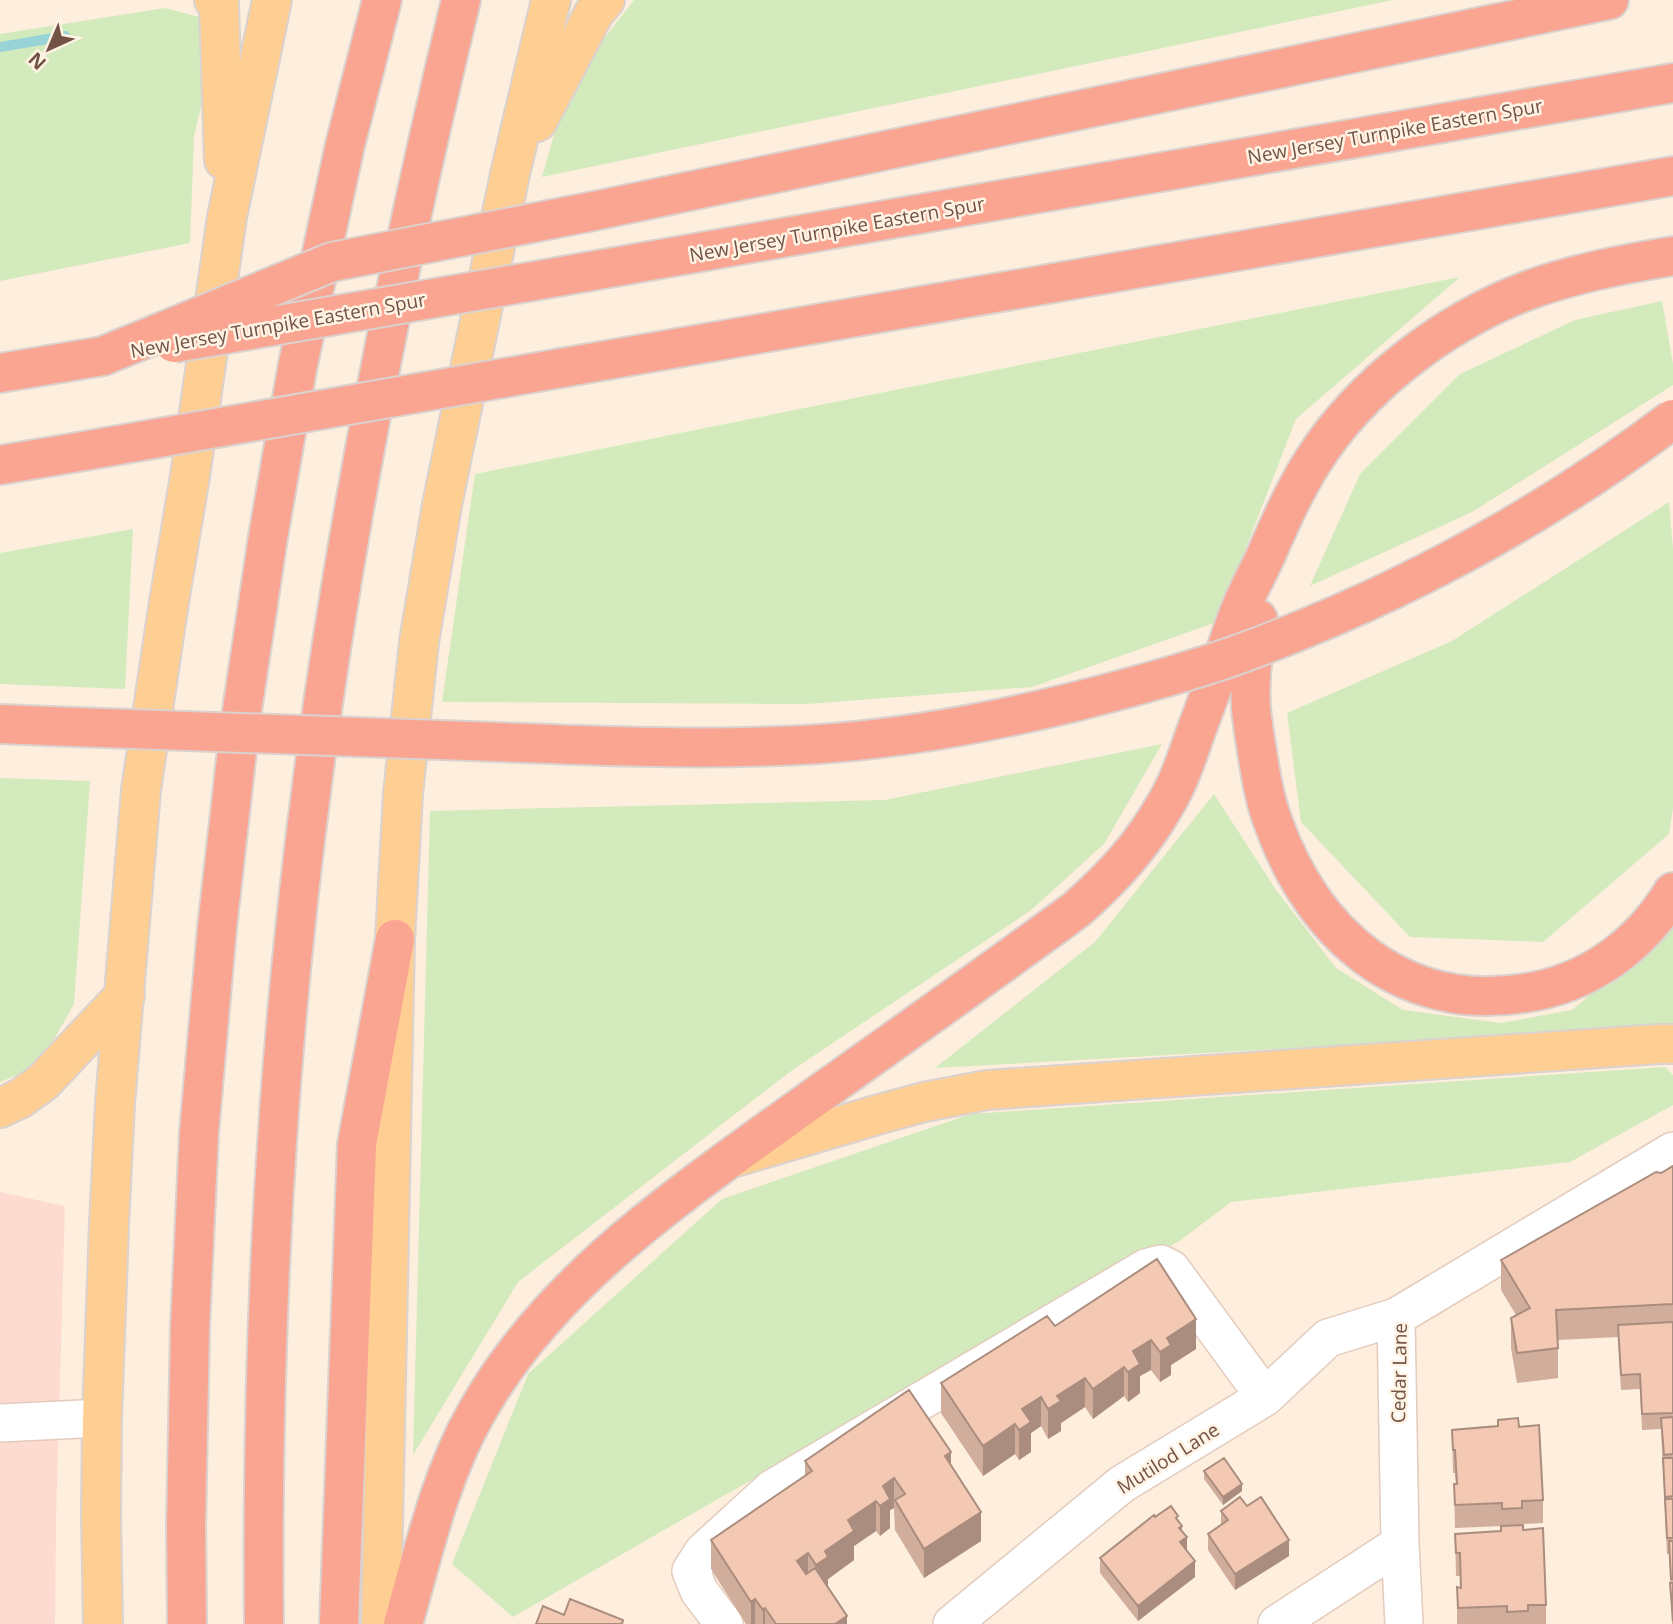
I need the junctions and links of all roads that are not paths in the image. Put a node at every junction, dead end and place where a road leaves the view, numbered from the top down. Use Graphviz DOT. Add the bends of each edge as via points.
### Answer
graph roads {
  1 [pos="215,0"];
  2 [pos="272,0"];
  3 [pos="382,0"];
  4 [pos="461,0"];
  5 [pos="551,0"];
  6 [pos="605,0"];
  7 [pos="1604,1"];
  8 [pos="1673,83"];
  9 [pos="510,174"];
  10 [pos="1673,176"];
  11 [pos="227,217"];
  12 [pos="1673,256"];
  13 [pos="103,355"];
  14 [pos="0,373"];
  15 [pos="1673,419"];
  16 [pos="0,465"];
  17 [pos="1265,557"];
  18 [pos="0,724"];
  19 [pos="1673,892"];
  20 [pos="394,939"];
  21 [pos="125,995"];
  22 [pos="1673,1044"];
  23 [pos="0,1108"];
  24 [pos="1673,1151"];
  25 [pos="730,1158"];
  26 [pos="1396,1317"];
  27 [pos="1265,1397"];
  28 [pos="102,1418"];
  29 [pos="0,1423"];
  30 [pos="1400,1544"];
  31 [pos="103,1624"];
  32 [pos="187,1624"];
  33 [pos="264,1624"];
  34 [pos="339,1624"];
  35 [pos="381,1624"];
  36 [pos="403,1624"];
  37 [pos="724,1624"];
  38 [pos="952,1624"];
  39 [pos="1277,1624"];
  40 [pos="1404,1624"];
  1 -- 11 [label="main road" via="219,4"];
  2 -- 11 [label="main road"];
  3 -- 32 [label="highway" via="298,364 240,724 199,1133 190,1327"];
  4 -- 33 [label="highway" via="433,114 357,487 313,778 286,1029 269,1280"];
  5 -- 9 [label="main road"];
  6 -- 9 [label="main road"];
  7 -- 13 [label="highway, bridge" via="331,262"];
  8 -- 13 [label="highway, New Jersey Turnpike Eastern Spur, bridge"];
  9 -- 20 [label="main road" via="442,505 419,642"];
  10 -- 16 [label="highway, bridge"];
  11 -- 21 [label="main road" via="141,790"];
  12 -- 17 [label="highway" via="1609,267 1528,290 1456,325 1425,346 1364,399 1314,458"];
  13 -- 14 [label="highway, New Jersey Turnpike Eastern Spur"];
  15 -- 18 [label="highway, bridge" via="1576,488 1498,535 1363,604 1229,657 1078,701 970,724 821,744 734,746"];
  17 -- 19 [label="highway" via="1251,663 1251,708 1261,775 1273,821 1296,874 1326,919 1348,942 1406,980 1455,994 1502,997 1536,992 1586,975 1615,957"];
  17 -- 25 [label="highway" via="1241,607 1181,774 1128,859 1049,930"];
  20 -- 34 [label="highway" via="356,1144"];
  20 -- 35 [label="main road"];
  21 -- 23 [label="main road" via="43,1082"];
  21 -- 28 [label="main road" via="115,1103"];
  22 -- 25 [label="main road" via="987,1090 924,1102"];
  24 -- 26 [label="street, Cedar Lane"];
  25 -- 36 [label="highway" via="578,1281 511,1358 456,1454"];
  26 -- 27 [label="street, Mutilod Lane" via="1328,1338"];
  26 -- 30 [label="street, Cedar Lane"];
  27 -- 37 [label="street" via="1171,1269 1161,1264 1146,1268 772,1489 703,1552 691,1571 699,1591"];
  27 -- 38 [label="street, Mutilod Lane" via="1122,1484"];
  28 -- 29 [label="street"];
  28 -- 31 [label="main road"];
  30 -- 39 [label="street"];
  30 -- 40 [label="street, Cedar Lane"];
}
